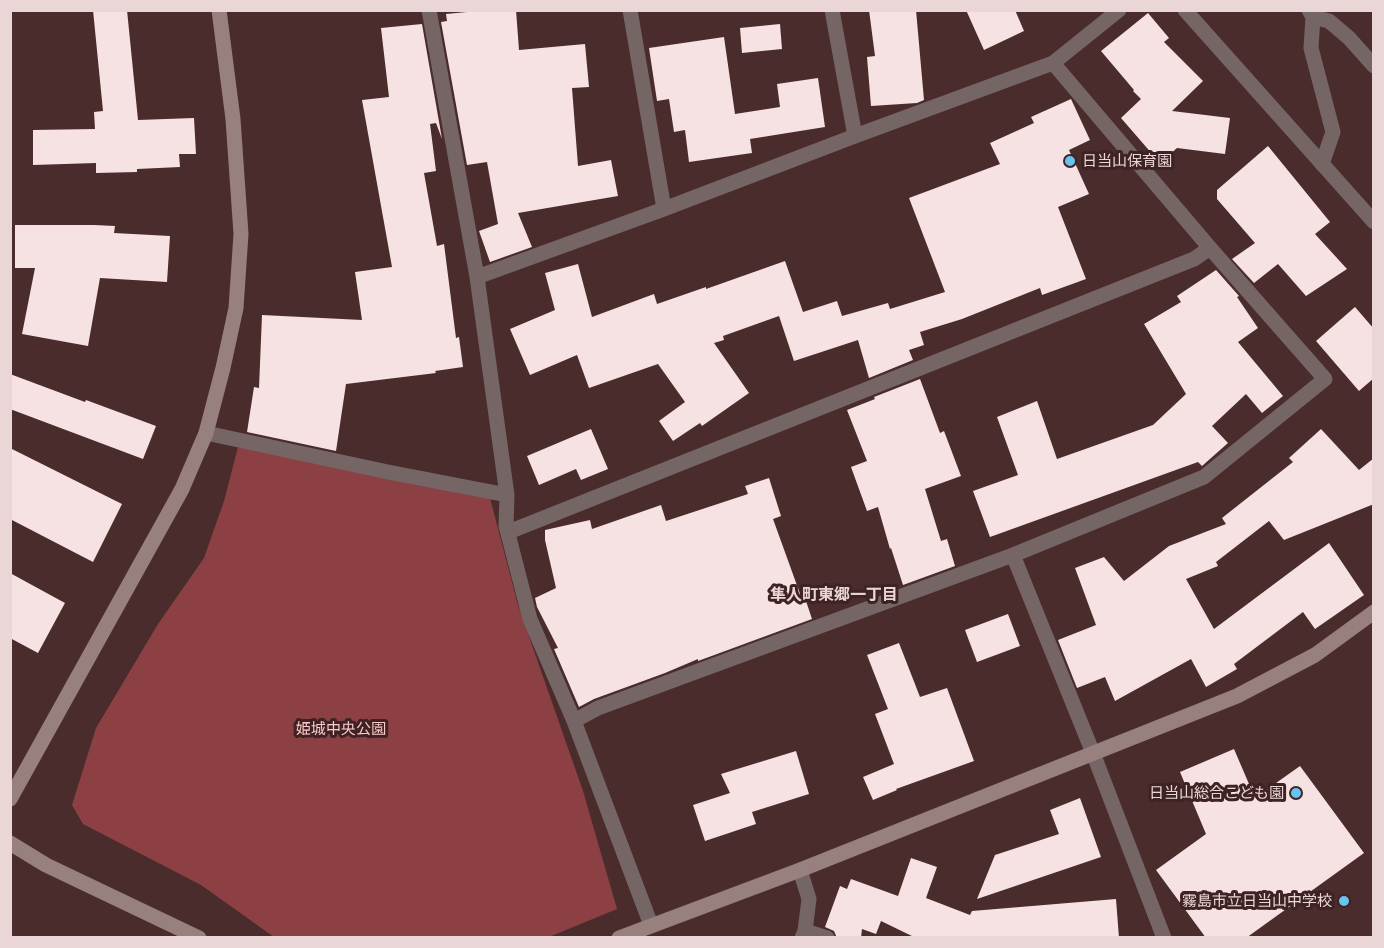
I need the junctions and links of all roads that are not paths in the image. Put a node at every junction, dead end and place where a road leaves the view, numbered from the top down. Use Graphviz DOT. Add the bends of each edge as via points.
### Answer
graph roads {
  1 [pos="219,10"];
  2 [pos="429,10"];
  3 [pos="630,10"];
  4 [pos="832,10"];
  5 [pos="1119,10"];
  6 [pos="1185,10"];
  7 [pos="1311,14"];
  8 [pos="1053,63"];
  9 [pos="1374,66"];
  10 [pos="855,136"];
  11 [pos="1322,164"];
  12 [pos="664,209"];
  13 [pos="1374,222"];
  14 [pos="1210,248"];
  15 [pos="477,277"];
  16 [pos="206,433"];
  17 [pos="507,495"];
  18 [pos="506,526"];
  19 [pos="1013,555"];
  20 [pos="1374,612"];
  21 [pos="574,722"];
  22 [pos="1093,753"];
  23 [pos="10,799"];
  24 [pos="10,843"];
  25 [pos="800,870"];
  26 [pos="651,925"];
  27 [pos="804,934"];
  28 [pos="191,936"];
  29 [pos="619,938"];
  30 [pos="827,938"];
  31 [pos="1164,938"];
  1 -- 16 [label="street" via="233,119 241,234 236,308"];
  2 -- 15 [label="street"];
  3 -- 12 [label="street"];
  4 -- 10 [label="street"];
  5 -- 8 [label="street"];
  6 -- 11 [label="street"];
  7 -- 9 [label="street" via="1329,21"];
  7 -- 11 [label="street" via="1311,48 1333,132"];
  8 -- 10 [label="street"];
  8 -- 14 [label="street"];
  10 -- 12 [label="street"];
  11 -- 13 [label="street"];
  12 -- 15 [label="street"];
  14 -- 18 [label="street" via="1183,264 533,523 511,531"];
  14 -- 19 [label="street" via="1325,379 1204,477"];
  15 -- 17 [label="street"];
  16 -- 17 [label="street"];
  16 -- 23 [label="street" via="182,489"];
  17 -- 18 [label="street"];
  18 -- 21 [label="street" via="530,619"];
  19 -- 21 [label="street" via="598,708"];
  19 -- 22 [label="street"];
  20 -- 22 [label="street" via="1315,655 1237,696"];
  21 -- 26 [label="street"];
  22 -- 25 [label="street"];
  22 -- 31 [label="street"];
  24 -- 28 [label="street" via="46,865"];
  25 -- 26 [label="street"];
  25 -- 27 [label="street" via="809,899"];
  26 -- 29 [label="street"];
  27 -- 30 [label="street"];
}
